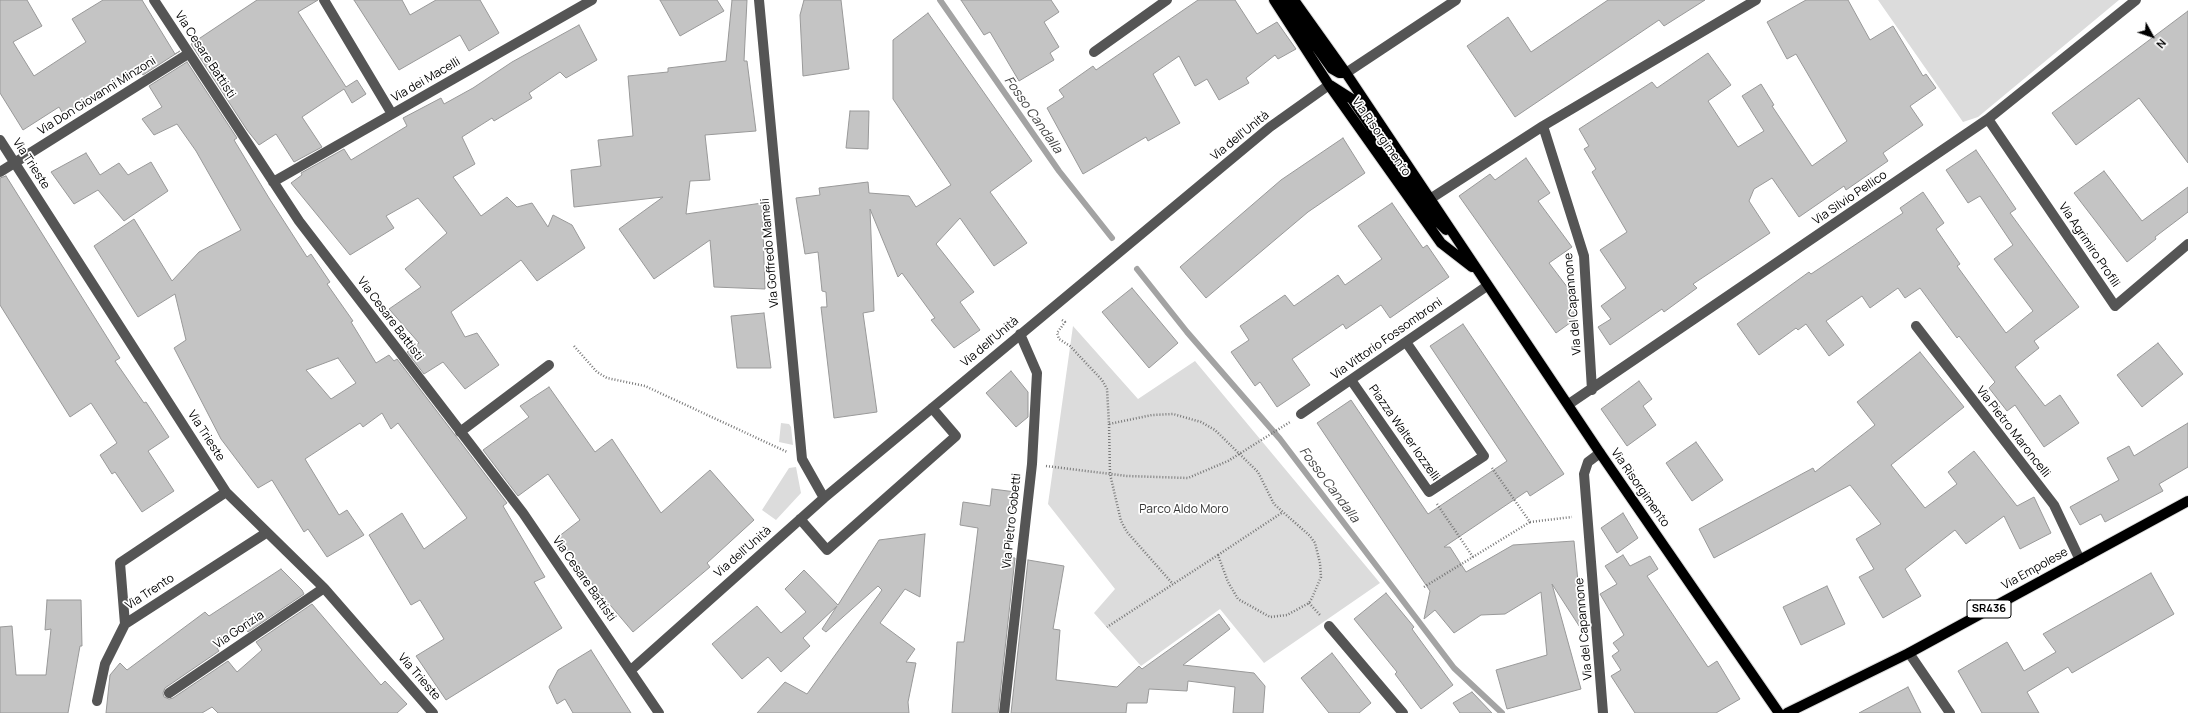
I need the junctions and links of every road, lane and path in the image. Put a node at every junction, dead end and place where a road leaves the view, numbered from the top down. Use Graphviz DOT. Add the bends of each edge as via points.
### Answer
graph roads {
  1 [pos="154,0"];
  2 [pos="324,0"];
  3 [pos="592,0"];
  4 [pos="760,0"];
  5 [pos="1167,0"];
  6 [pos="1274,0"];
  7 [pos="1284,0"];
  8 [pos="1294,0"];
  9 [pos="1456,0"];
  10 [pos="1756,0"];
  11 [pos="2136,0"];
  12 [pos="1094,52"];
  13 [pos="188,54"];
  14 [pos="1346,73"];
  15 [pos="1329,85"];
  16 [pos="392,114"];
  17 [pos="1988,119"];
  18 [pos="1543,126"];
  19 [pos="0,140"];
  20 [pos="15,164"];
  21 [pos="0,172"];
  22 [pos="273,182"];
  23 [pos="1430,199"];
  24 [pos="2188,244"];
  25 [pos="1464,249"];
  26 [pos="1482,277"];
  27 [pos="1488,286"];
  28 [pos="1052,308"];
  29 [pos="1916,326"];
  30 [pos="1020,334"];
  31 [pos="1406,342"];
  32 [pos="574,346"];
  33 [pos="549,365"];
  34 [pos="1351,380"];
  35 [pos="1592,390"];
  36 [pos="1569,404"];
  37 [pos="932,408"];
  38 [pos="1301,414"];
  39 [pos="1109,424"];
  40 [pos="1281,428"];
  41 [pos="460,432"];
  42 [pos="1241,453"];
  43 [pos="1600,453"];
  44 [pos="1484,456"];
  45 [pos="802,459"];
  46 [pos="1032,464"];
  47 [pos="1110,474"];
  48 [pos="226,492"];
  49 [pos="1429,492"];
  50 [pos="824,498"];
  51 [pos="2188,501"];
  52 [pos="1283,512"];
  53 [pos="1588,515"];
  54 [pos="800,519"];
  55 [pos="1530,522"];
  56 [pos="266,533"];
  57 [pos="1218,555"];
  58 [pos="1473,557"];
  59 [pos="2080,560"];
  60 [pos="1173,584"];
  61 [pos="1424,587"];
  62 [pos="324,588"];
  63 [pos="125,624"];
  64 [pos="1329,626"];
  65 [pos="1107,627"];
  66 [pos="1909,653"];
  67 [pos="631,670"];
  68 [pos="169,693"];
  69 [pos="97,701"];
  70 [pos="433,713"];
  71 [pos="659,713"];
  72 [pos="1004,713"];
  73 [pos="1403,713"];
  74 [pos="1604,713"];
  75 [pos="1780,713"];
  76 [pos="1787,713"];
  77 [pos="1950,713"];
  1 -- 13 [label="street, Via Cesare Battisti"];
  2 -- 16 [label="street"];
  3 -- 16 [label="street, Via dei Macelli"];
  4 -- 45 [label="street, Via Goffredo Mameli"];
  5 -- 12 [label="street"];
  6 -- 15 [label="main road, Via Risorgimento"];
  7 -- 14 [label="main road" via="1332,69"];
  8 -- 14 [label="main road, Via Risorgimento"];
  9 -- 14 [label="street"];
  10 -- 18 [label="street"];
  11 -- 17 [label="street, Via Silvio Pellico"];
  13 -- 20 [label="street, Via Don Giovanni Minzoni"];
  13 -- 22 [label="street, Via Cesare Battisti"];
  14 -- 23 [label="main road, Via Risorgimento"];
  15 -- 25 [label="main road" via="1352,99 1432,216"];
  15 -- 26 [label="main road, Via Risorgimento" via="1441,244 1470,264"];
  15 -- 28 [label="street, Via dell'Unità" via="1270,127"];
  16 -- 22 [label="street, Via dei Macelli"];
  17 -- 24 [label="street, Via Agrimiro Profili" via="2115,306"];
  17 -- 35 [label="street, Via Silvio Pellico"];
  18 -- 23 [label="street"];
  18 -- 35 [label="street, Via del Capannone" via="1584,256"];
  19 -- 20 [label="street, Via Trieste"];
  20 -- 21 [label="street, Via Don Giovanni Minzoni"];
  20 -- 48 [label="street, Via Trieste"];
  22 -- 41 [label="street, Via Cesare Battisti" via="299,221"];
  23 -- 25 [label="main road, Via Risorgimento"];
  25 -- 26 [label="main road, Via Risorgimento"];
  26 -- 27 [label="main road, Via Risorgimento"];
  27 -- 31 [label="street, Via Vittorio Fossombroni"];
  27 -- 36 [label="main road, Via Risorgimento"];
  28 -- 30 [label="street, Via dell'Unità"];
  28 -- 39 [label="path" via="1065,322 1057,333 1059,339 1070,346 1102,380 1106,389"];
  29 -- 59 [label="street, Via Pietro Maroncelli" via="2054,505"];
  30 -- 37 [label="street, Via dell'Unità"];
  30 -- 46 [label="street, Via Pietro Gobetti" via="1036,373"];
  31 -- 34 [label="street, Via Vittorio Fossombroni"];
  31 -- 44 [label="street"];
  32 -- 45 [label="path" via="597,372 607,378 645,386"];
  33 -- 41 [label="street"];
  34 -- 38 [label="street, Via Vittorio Fossombroni"];
  34 -- 49 [label="street, Piazza Walter Iozzelli"];
  35 -- 36 [label="street, Via Silvio Pellico"];
  36 -- 43 [label="main road, Via Risorgimento"];
  37 -- 50 [label="street, Via dell'Unità"];
  37 -- 54 [label="street" via="956,436 827,550"];
  39 -- 42 [label="path" via="1152,415 1173,414 1201,422 1215,430"];
  39 -- 47 [label="path"];
  40 -- 42 [label="path"];
  41 -- 67 [label="street, Via Cesare Battisti" via="523,513"];
  42 -- 47 [label="path" via="1188,478"];
  42 -- 52 [label="path" via="1263,479 1274,504"];
  43 -- 53 [label="street, Via del Capannone" via="1588,462 1584,474"];
  43 -- 75 [label="main road, Via Risorgimento"];
  44 -- 49 [label="street, Piazza Walter Iozzelli"];
  44 -- 55 [label="path"];
  45 -- 50 [label="street, Via Goffredo Mameli"];
  46 -- 47 [label="path"];
  46 -- 72 [label="street, Via Pietro Gobetti"];
  47 -- 60 [label="path" via="1121,521 1127,532"];
  48 -- 56 [label="street, Via Trieste"];
  48 -- 63 [label="street, Via Trento" via="120,563"];
  49 -- 58 [label="path"];
  50 -- 54 [label="street, Via dell'Unità"];
  51 -- 59 [label="main road, Via Empolese / SR436"];
  52 -- 57 [label="path"];
  52 -- 57 [label="path" via="1301,526 1315,543 1321,577 1309,603 1288,615 1270,617 1261,614 1234,595"];
  53 -- 55 [label="path"];
  53 -- 74 [label="street, Via del Capannone"];
  54 -- 67 [label="street, Via dell'Unità"];
  55 -- 58 [label="path"];
  56 -- 62 [label="street, Via Trieste"];
  56 -- 63 [label="street, Via Trento"];
  57 -- 60 [label="path"];
  58 -- 61 [label="path"];
  59 -- 66 [label="main road, Via Empolese / SR436"];
  60 -- 65 [label="path"];
  62 -- 68 [label="street, Via Gorizia"];
  62 -- 70 [label="street, Via Trieste"];
  63 -- 69 [label="street" via="105,664"];
  64 -- 73 [label="street"];
  66 -- 76 [label="main road, Via Empolese / SR436"];
  66 -- 77 [label="street"];
  67 -- 71 [label="street, Via Cesare Battisti"];
}
